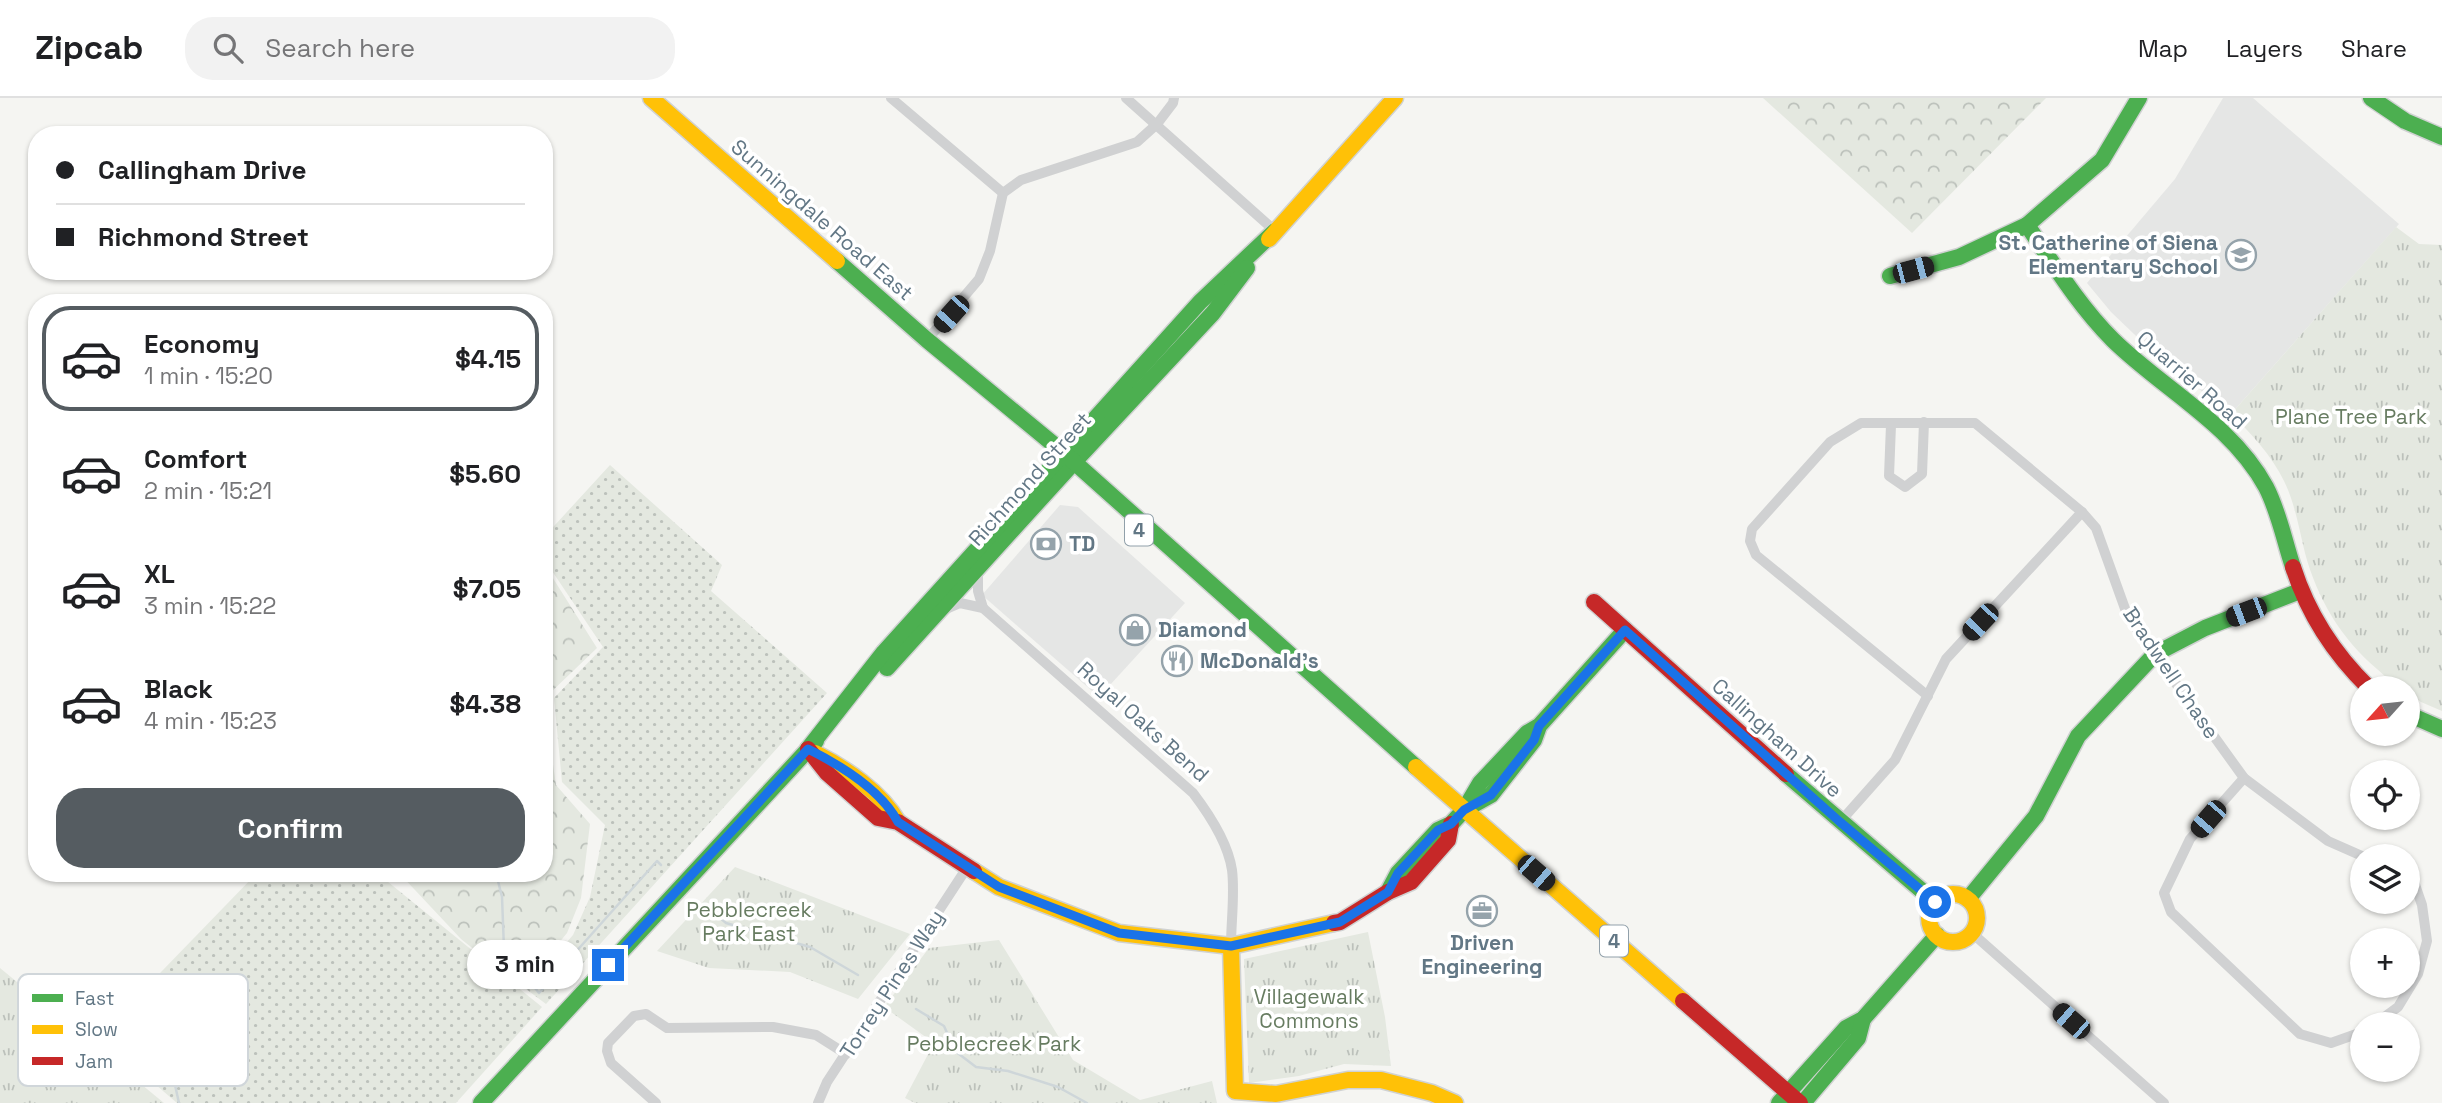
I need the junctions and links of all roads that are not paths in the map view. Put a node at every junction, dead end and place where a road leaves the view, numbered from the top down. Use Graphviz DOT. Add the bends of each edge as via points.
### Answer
graph roads {
  1 [pos="651,98"];
  2 [pos="891,98"];
  3 [pos="1126,98"];
  4 [pos="1174,98"];
  5 [pos="1395,98"];
  6 [pos="2139,98"];
  7 [pos="2371,98"];
  8 [pos="1157,124"];
  9 [pos="2442,137"];
  10 [pos="1003,192"];
  11 [pos="2027,225"];
  12 [pos="1275,231"];
  13 [pos="1891,276"];
  14 [pos="928,340"];
  15 [pos="1924,422"];
  16 [pos="1891,425"];
  17 [pos="1066,461"];
  18 [pos="2082,512"];
  19 [pos="978,568"];
  20 [pos="2300,591"];
  21 [pos="1594,602"];
  22 [pos="983,608"];
  23 [pos="938,612"];
  24 [pos="1625,630"];
  25 [pos="2155,654"];
  26 [pos="2358,676"];
  27 [pos="1928,696"];
  28 [pos="2420,719"];
  29 [pos="2442,729"];
  30 [pos="808,749"];
  31 [pos="2244,778"];
  32 [pos="1464,810"];
  33 [pos="1840,822"];
  34 [pos="2350,851"];
  35 [pos="968,866"];
  36 [pos="1968,899"];
  37 [pos="2420,899"];
  38 [pos="1935,902"];
  39 [pos="1972,933"];
  40 [pos="1937,935"];
  41 [pos="1231,946"];
  42 [pos="2392,1012"];
  43 [pos="2350,1036"];
  44 [pos="846,1054"];
  45 [pos="1235,1097"];
  46 [pos="1792,1101"];
  47 [pos="481,1103"];
  48 [pos="656,1103"];
  49 [pos="818,1103"];
  50 [pos="1455,1103"];
  51 [pos="2164,1103"];
  1 -- 14 [label="street, Sunningdale Road East"];
  2 -- 10 [label="street"];
  3 -- 8 [label="street"];
  4 -- 8 [label="street"];
  5 -- 12 [label="street, Richmond Street"];
  6 -- 11 [label="street" via="2102,160"];
  7 -- 9 [label="street" via="2421,131"];
  8 -- 10 [label="street" via="1137,142 1021,180"];
  8 -- 12 [label="street"];
  10 -- 14 [label="street" via="979,279"];
  11 -- 13 [label="street" via="1959,257"];
  11 -- 20 [label="street, Quarrier Road" via="2069,290 2111,338 2232,440 2250,461 2267,487"];
  12 -- 17 [label="street, Richmond Street" via="1213,313"];
  14 -- 17 [label="street, Sunningdale Road East"];
  15 -- 16 [label="street, Bradwell Chase"];
  15 -- 16 [label="street" via="1922,474 1905,487 1889,476"];
  15 -- 18 [label="street, Bradwell Chase" via="1975,423"];
  16 -- 27 [label="street, Bradwell Chase" via="1861,423 1830,443 1752,529 1750,541 1756,555"];
  17 -- 19 [label="street, Richmond Street"];
  17 -- 30 [label="street, Richmond Street" via="884,652"];
  17 -- 32 [label="street, 4"];
  18 -- 25 [label="street, Bradwell Chase" via="2096,528 2128,617"];
  18 -- 27 [label="street" via="1946,659"];
  19 -- 22 [label="street"];
  19 -- 23 [label="street, Richmond Street"];
  20 -- 25 [label="street" via="2205,628"];
  20 -- 26 [label="street, Quarrier Road" via="2330,645"];
  21 -- 24 [label="street, Callingham Drive"];
  22 -- 23 [label="street" via="960,603"];
  22 -- 41 [label="street, Royal Oaks Bend" via="1193,793 1206,810 1232,870"];
  23 -- 30 [label="street, Richmond Street"];
  24 -- 32 [label="street" via="1539,726 1534,740 1491,795"];
  24 -- 33 [label="street, Callingham Drive"];
  25 -- 31 [label="street, Bradwell Chase"];
  25 -- 36 [label="street" via="2078,736 2036,816"];
  27 -- 33 [label="street" via="1895,760"];
  28 -- 29 [label="street"];
  30 -- 35 [label="street" via="835,763 889,806 898,822"];
  30 -- 47 [label="street, Richmond Street"];
  31 -- 34 [label="street, Bradwell Chase" via="2328,841"];
  31 -- 43 [label="street" via="2190,839 2164,893 2171,912 2300,1034 2330,1043"];
  32 -- 41 [label="street" via="1398,873 1388,892 1340,922"];
  32 -- 46 [label="street, 4"];
  33 -- 38 [label="street, Callingham Drive"];
  35 -- 41 [label="street" via="999,887 1119,933"];
  35 -- 44 [label="street, Torrey Pines Way"];
  36 -- 38 [label="street" via="1951,894"];
  36 -- 39 [label="street" via="1977,915"];
  37 -- 42 [label="street" via="2427,941 2418,974"];
  38 -- 40 [label="street" via="1929,919"];
  39 -- 40 [label="street" via="1951,942"];
  39 -- 51 [label="street"];
  40 -- 46 [label="street" via="1864,1019 1846,1028"];
  41 -- 45 [label="street, Royal Oaks Bend"];
  44 -- 48 [label="street" via="816,1035 773,1027 667,1028 646,1014 634,1016 608,1042 607,1051 611,1063"];
  44 -- 49 [label="street, Torrey Pines Way"];
  45 -- 50 [label="street" via="1348,1080 1381,1080"];
}
